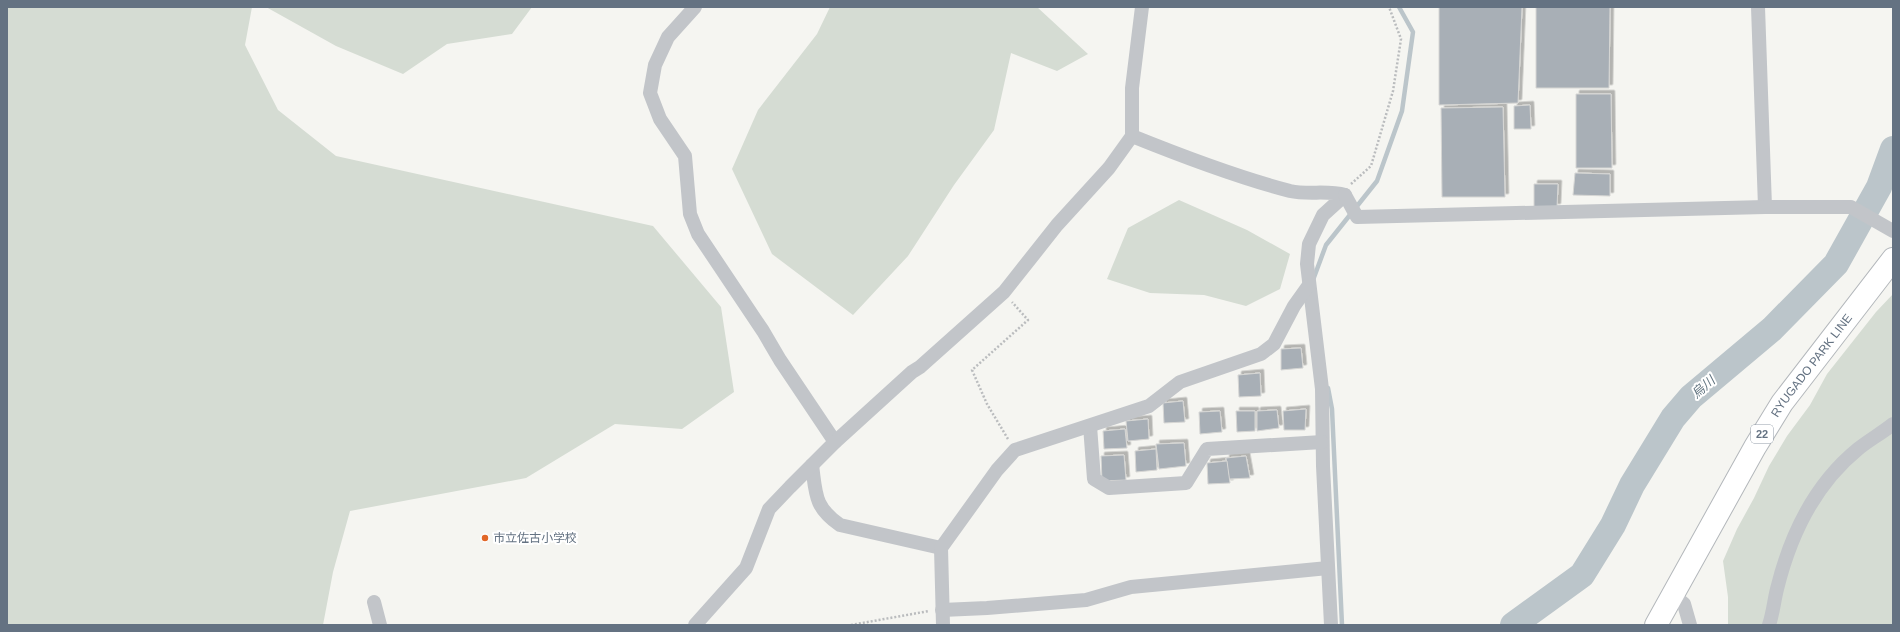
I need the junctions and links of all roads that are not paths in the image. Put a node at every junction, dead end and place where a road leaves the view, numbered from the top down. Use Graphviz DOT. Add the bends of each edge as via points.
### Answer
graph roads {
  1 [pos="695,7"];
  2 [pos="1142,7"];
  3 [pos="1758,7"];
  4 [pos="1132,136"];
  5 [pos="1343,195"];
  6 [pos="1765,207"];
  7 [pos="1893,231"];
  8 [pos="1893,259"];
  9 [pos="1309,285"];
  10 [pos="1893,424"];
  11 [pos="1090,426"];
  12 [pos="835,442"];
  13 [pos="1322,442"];
  14 [pos="812,465"];
  15 [pos="941,548"];
  16 [pos="1328,568"];
  17 [pos="1672,594"];
  18 [pos="374,602"];
  19 [pos="942,610"];
  20 [pos="380,625"];
  21 [pos="695,625"];
  22 [pos="943,625"];
  23 [pos="1331,625"];
  24 [pos="1656,625"];
  25 [pos="1690,625"];
  26 [pos="1769,625"];
  1 -- 12 [label="street" via="668,37 655,65 650,94 660,119 685,156 690,214 698,234"];
  2 -- 4 [label="street" via="1132,88"];
  3 -- 6 [label="street"];
  4 -- 5 [label="street" via="1240,176 1292,191"];
  4 -- 12 [label="street" via="1004,292"];
  5 -- 6 [label="street" via="1357,217"];
  5 -- 9 [label="street" via="1323,215 1309,244"];
  6 -- 7 [label="street" via="1851,206"];
  8 -- 17 [label="main road, RYUGADO PARK LINE / 22" via="1782,403"];
  9 -- 11 [label="street" via="1294,306 1274,344 1261,354 1180,382 1149,406"];
  9 -- 13 [label="street" via="1322,389"];
  10 -- 26 [label="street" via="1858,449 1816,495 1794,534 1776,590"];
  11 -- 13 [label="street" via="1094,479 1108,488 1186,483 1207,449"];
  11 -- 15 [label="street" via="1014,450"];
  12 -- 14 [label="street"];
  13 -- 16 [label="street"];
  14 -- 15 [label="street" via="817,499 827,516 840,525"];
  14 -- 21 [label="street" via="769,509 746,568"];
  15 -- 19 [label="street"];
  16 -- 19 [label="street" via="1131,586 1086,600"];
  16 -- 23 [label="street"];
  17 -- 24 [label="main road, RYUGADO PARK LINE / 22"];
  17 -- 25 [label="street" via="1684,604"];
  18 -- 20 [label="street"];
  19 -- 22 [label="street"];
}
